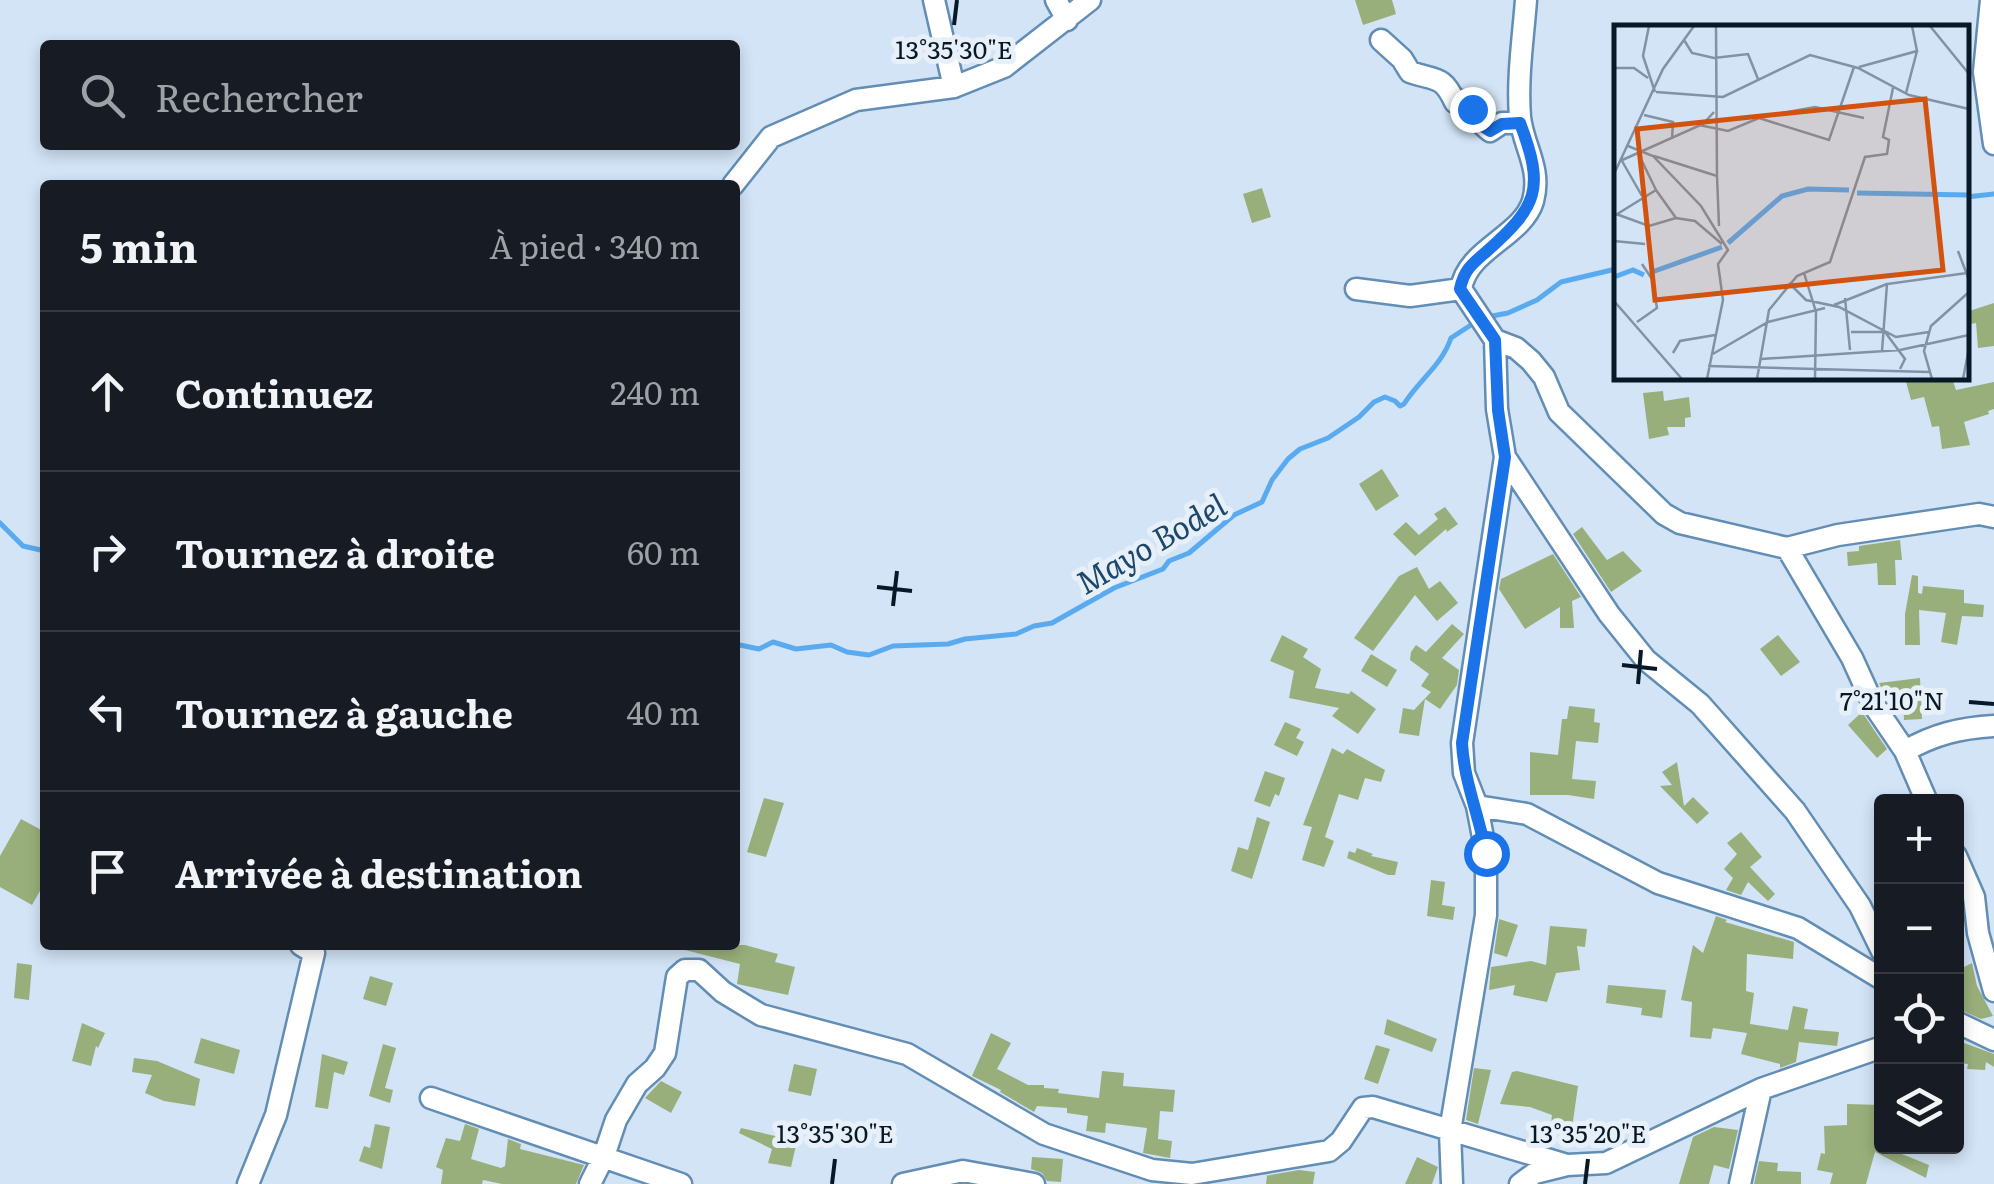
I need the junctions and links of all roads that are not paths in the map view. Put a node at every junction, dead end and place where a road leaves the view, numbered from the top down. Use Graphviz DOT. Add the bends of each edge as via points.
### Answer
graph roads {
  1 [pos="934,0"];
  2 [pos="1056,0"];
  3 [pos="1090,0"];
  4 [pos="1526,0"];
  5 [pos="1991,0"];
  6 [pos="1067,20"];
  7 [pos="1382,40"];
  8 [pos="954,87"];
  9 [pos="1520,123"];
  10 [pos="1994,144"];
  11 [pos="738,180"];
  12 [pos="1356,289"];
  13 [pos="1460,289"];
  14 [pos="1486,326"];
  15 [pos="1505,457"];
  16 [pos="1994,517"];
  17 [pos="1786,548"];
  18 [pos="1994,726"];
  19 [pos="1904,752"];
  20 [pos="1923,794"];
  21 [pos="1477,806"];
  22 [pos="1964,874"];
  23 [pos="1874,934"];
  24 [pos="309,950"];
  25 [pos="1874,974"];
  26 [pos="1994,990"];
  27 [pos="1994,1020"];
  28 [pos="1964,1025"];
  29 [pos="1964,1028"];
  30 [pos="1994,1040"];
  31 [pos="1874,1049"];
  32 [pos="1762,1090"];
  33 [pos="431,1098"];
  34 [pos="1450,1131"];
  35 [pos="604,1156"];
  36 [pos="1567,1166"];
  37 [pos="1145,1177"];
  38 [pos="248,1184"];
  39 [pos="590,1184"];
  40 [pos="681,1184"];
  41 [pos="903,1184"];
  42 [pos="1034,1184"];
  43 [pos="1452,1184"];
  44 [pos="1520,1184"];
  45 [pos="1740,1184"];
  1 -- 8 [label="street"];
  2 -- 6 [label="street"];
  3 -- 6 [label="street"];
  4 -- 9 [label="street"];
  5 -- 10 [label="street" via="1984,72"];
  6 -- 8 [label="street" via="1004,68"];
  7 -- 9 [label="street" via="1410,72 1448,86 1455,102 1472,109 1490,131"];
  8 -- 11 [label="street" via="856,100 771,137"];
  9 -- 13 [label="street" via="1534,160 1532,202 1463,272"];
  12 -- 13 [label="street" via="1410,296"];
  13 -- 14 [label="street"];
  14 -- 15 [label="street"];
  14 -- 17 [label="street" via="1530,361 1559,412 1664,514"];
  15 -- 21 [label="street" via="1462,743 1464,773"];
  15 -- 23 [label="street" via="1609,614 1795,811"];
  16 -- 17 [label="street" via="1838,534"];
  17 -- 19 [label="street"];
  18 -- 19 [label="street" via="1959,728"];
  19 -- 20 [label="street"];
  21 -- 25 [label="street" via="1527,814 1658,883 1798,928"];
  21 -- 34 [label="street" via="1486,853 1486,915"];
  22 -- 26 [label="street"];
  24 -- 38 [label="street" via="314,953 276,1116"];
  27 -- 28 [label="street"];
  29 -- 30 [label="street"];
  31 -- 32 [label="street"];
  32 -- 36 [label="street" via="1606,1163"];
  32 -- 45 [label="street"];
  33 -- 35 [label="street"];
  34 -- 36 [label="street"];
  34 -- 37 [label="street" via="1362,1108 1329,1152"];
  34 -- 43 [label="street"];
  35 -- 37 [label="street" via="637,1084 665,1054 677,977 699,970 761,1015 907,1054 1044,1134"];
  35 -- 39 [label="street"];
  35 -- 40 [label="street"];
  36 -- 44 [label="street"];
  41 -- 42 [label="street" via="963,1171"];
}
